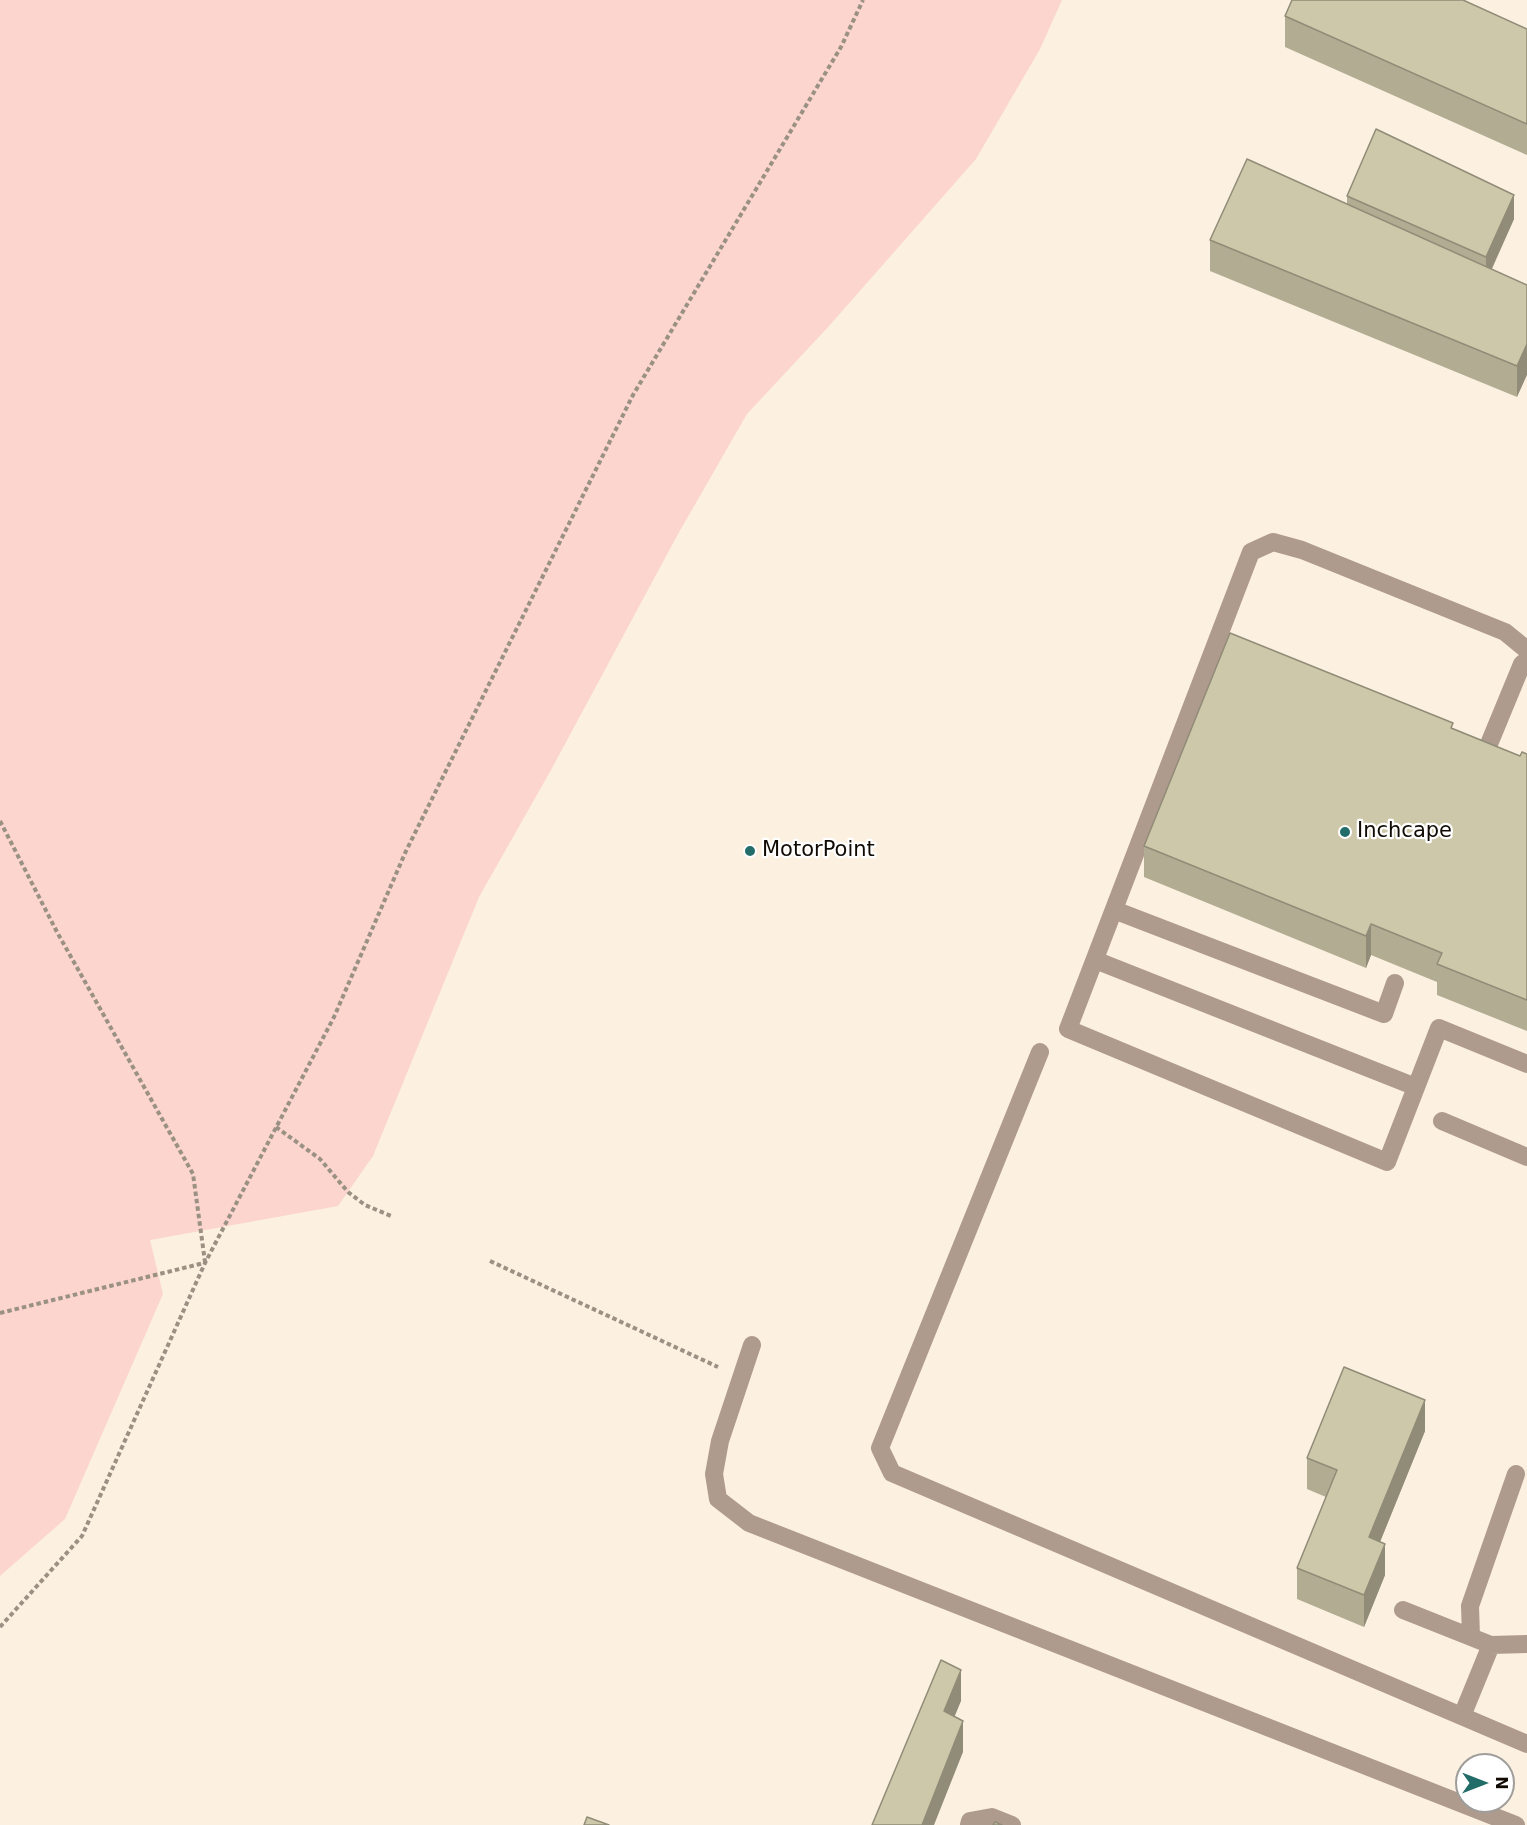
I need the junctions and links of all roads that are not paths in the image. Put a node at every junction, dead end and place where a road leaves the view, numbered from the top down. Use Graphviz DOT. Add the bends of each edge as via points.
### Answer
graph roads {
  1 [pos="1527,650"];
  2 [pos="1527,660"];
  3 [pos="1489,744"];
  4 [pos="1114,910"];
  5 [pos="1095,960"];
  6 [pos="1395,983"];
  7 [pos="1040,1052"];
  8 [pos="1527,1064"];
  9 [pos="1416,1087"];
  10 [pos="1442,1121"];
  11 [pos="1527,1157"];
  12 [pos="752,1346"];
  13 [pos="1516,1474"];
  14 [pos="1403,1610"];
  15 [pos="1471,1636"];
  16 [pos="1527,1644"];
  17 [pos="1491,1645"];
  18 [pos="1462,1716"];
  19 [pos="1527,1744"];
  20 [pos="969,1825"];
  21 [pos="1012,1825"];
  22 [pos="1516,1825"];
  1 -- 4 [label="lane" via="1505,632 1302,550 1273,542 1251,552"];
  2 -- 3 [label="lane"];
  4 -- 5 [label="lane"];
  4 -- 6 [label="lane" via="1384,1014"];
  5 -- 9 [label="lane"];
  5 -- 9 [label="lane" via="1068,1029 1387,1162"];
  7 -- 18 [label="lane" via="880,1448 892,1473"];
  8 -- 9 [label="lane" via="1439,1028"];
  10 -- 11 [label="lane"];
  12 -- 22 [label="lane" via="720,1442 714,1474 718,1499 749,1523"];
  13 -- 15 [label="lane" via="1470,1606"];
  14 -- 15 [label="lane"];
  15 -- 17 [label="lane"];
  16 -- 17 [label="lane"];
  17 -- 18 [label="lane"];
  18 -- 19 [label="lane"];
  20 -- 21 [label="lane" via="970,1821 992,1817"];
}
